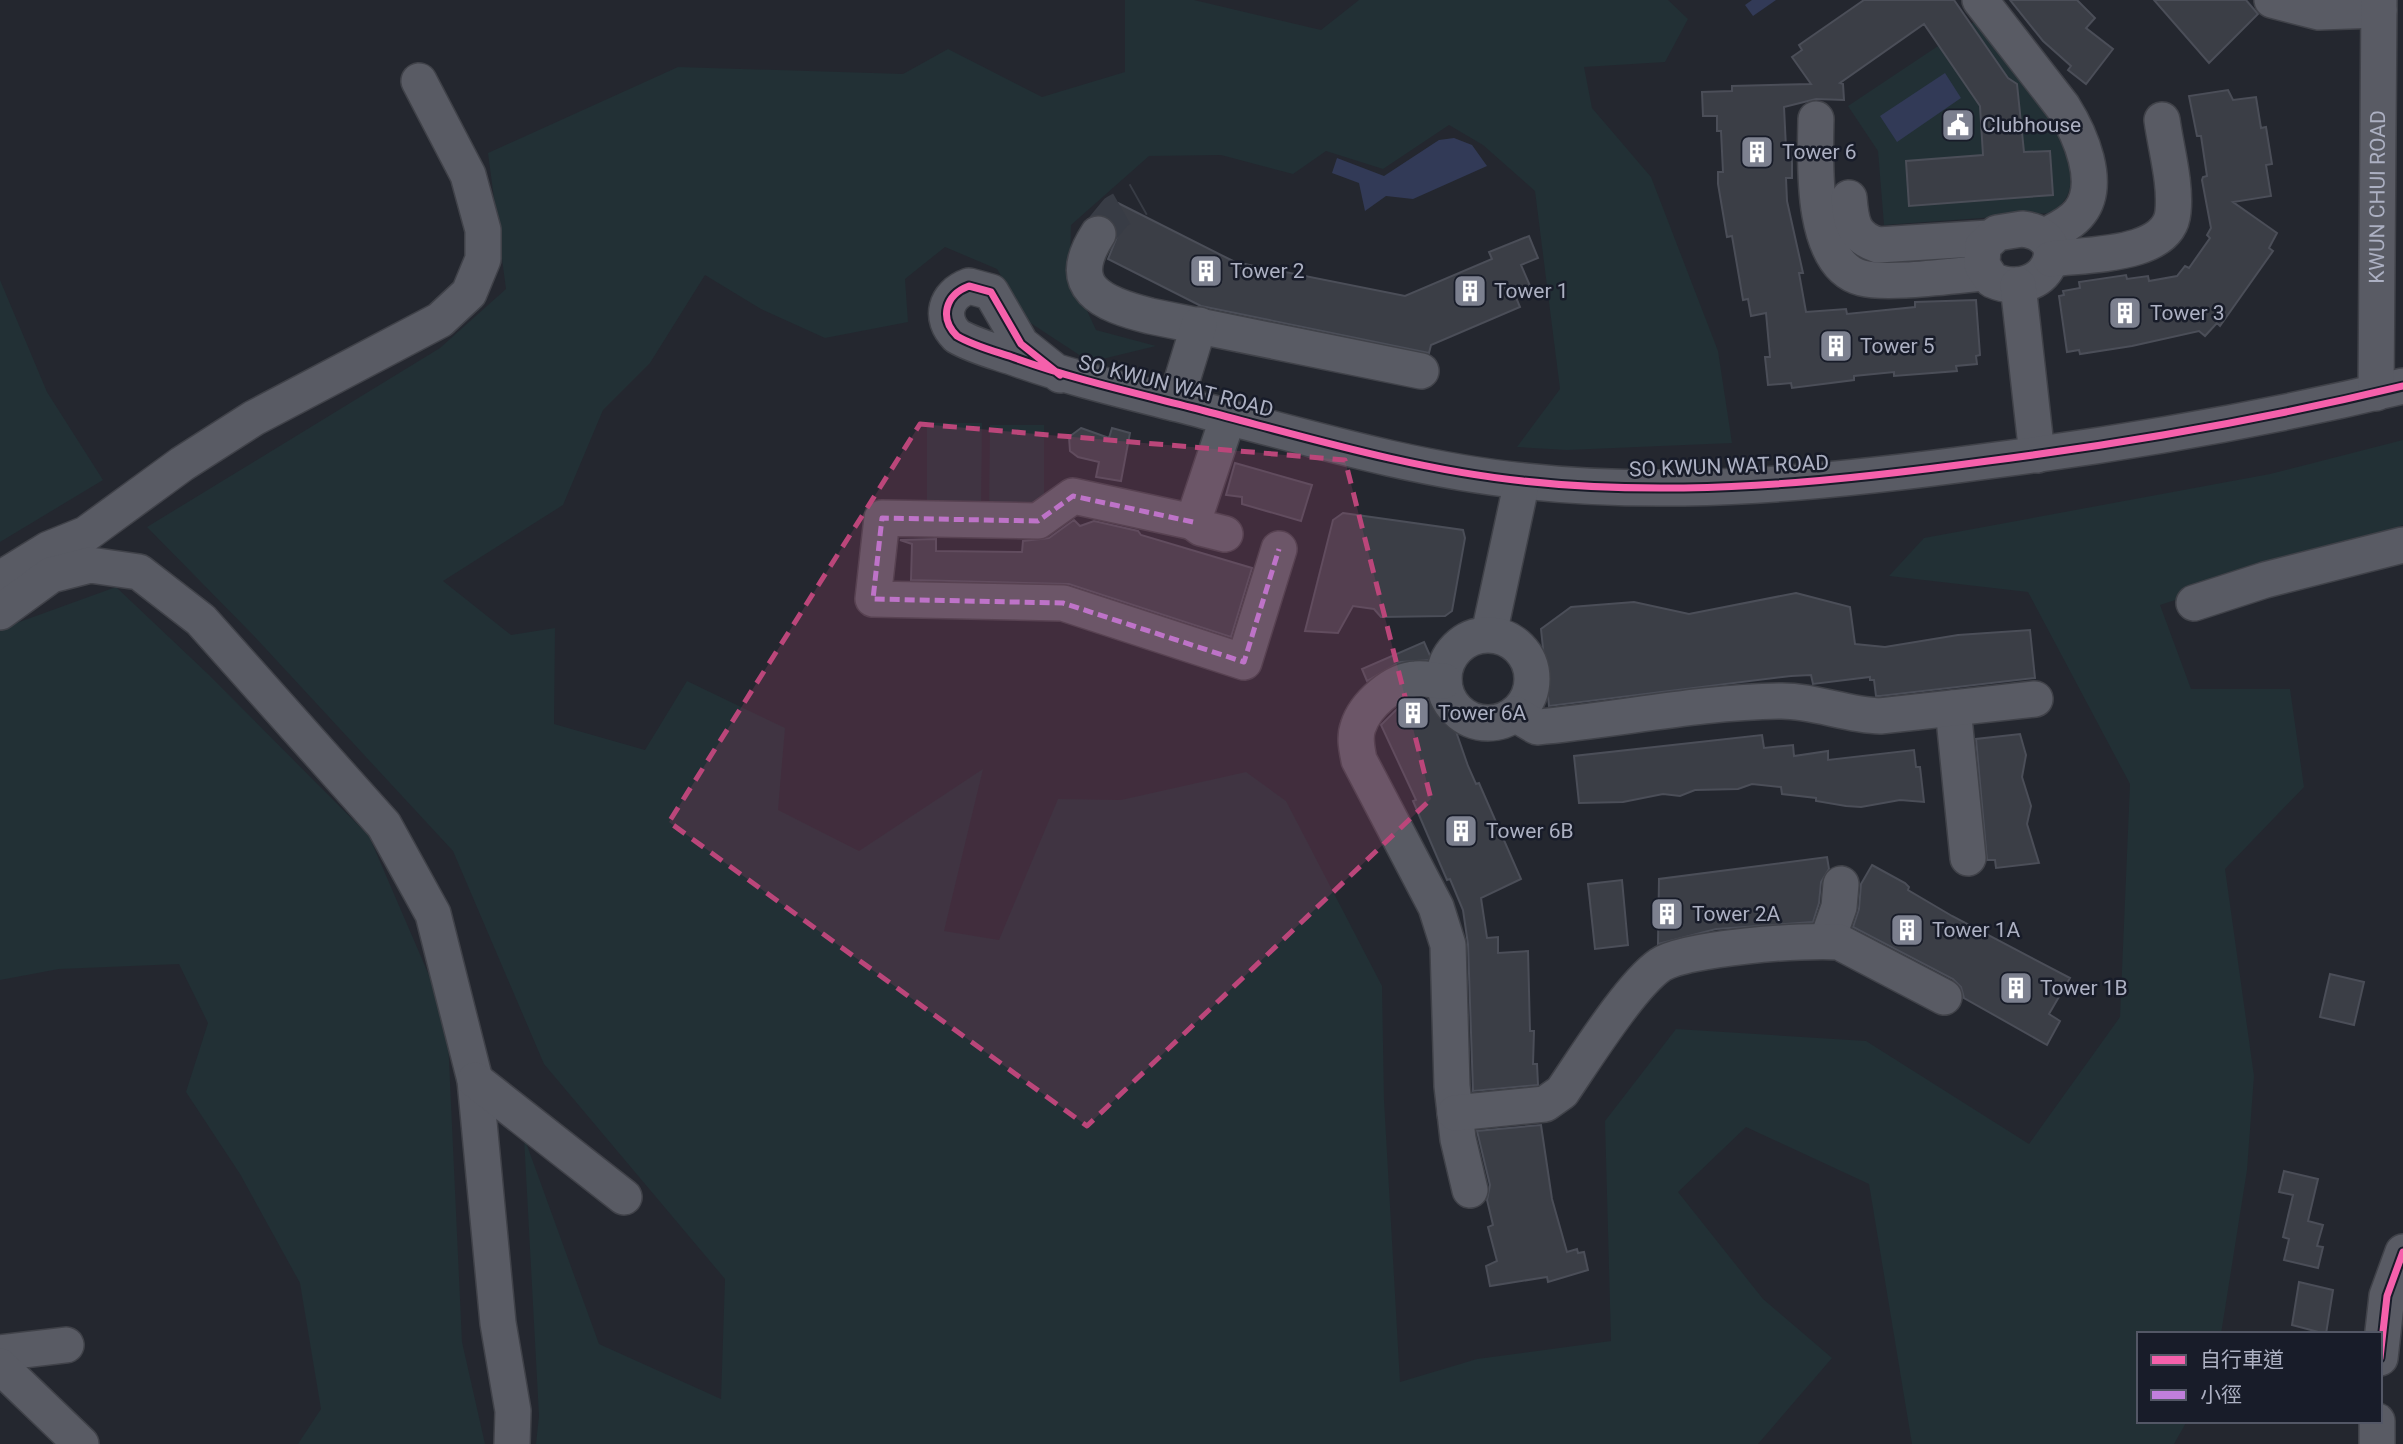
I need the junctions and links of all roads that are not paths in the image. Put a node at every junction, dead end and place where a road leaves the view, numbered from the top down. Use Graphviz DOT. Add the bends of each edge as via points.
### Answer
graph roads {
  1 [pos="1980,0"];
  2 [pos="2272,0"];
  3 [pos="2379,5"];
  4 [pos="419,81"];
  5 [pos="1816,119"];
  6 [pos="2162,120"];
  7 [pos="1849,198"];
  8 [pos="1098,234"];
  9 [pos="1989,238"];
  10 [pos="2047,248"];
  11 [pos="1986,273"];
  12 [pos="2018,285"];
  13 [pos="1199,325"];
  14 [pos="1421,371"];
  15 [pos="1060,374"];
  16 [pos="2389,390"];
  17 [pos="1175,403"];
  18 [pos="1228,416"];
  19 [pos="2037,455"];
  20 [pos="1522,481"];
  21 [pos="2403,545"];
  22 [pos="1279,549"];
  23 [pos="88,550"];
  24 [pos="0,579"];
  25 [pos="2194,603"];
  26 [pos="0,612"];
  27 [pos="1489,634"];
  28 [pos="1444,681"];
  29 [pos="2035,699"];
  30 [pos="1953,708"];
  31 [pos="1515,714"];
  32 [pos="1968,858"];
  33 [pos="1841,884"];
  34 [pos="1827,941"];
  35 [pos="1944,997"];
  36 [pos="475,1080"];
  37 [pos="1455,1113"];
  38 [pos="1470,1190"];
  39 [pos="624,1197"];
  40 [pos="2403,1252"];
  41 [pos="2382,1340"];
  42 [pos="66,1345"];
  43 [pos="0,1353"];
  44 [pos="0,1366"];
  45 [pos="2378,1423"];
  46 [pos="81,1444"];
  47 [pos="512,1444"];
  48 [pos="2377,1444"];
  1 -- 10 [label="street" via="2063,107 2084,152 2085,204"];
  2 -- 3 [label="street" via="2319,12"];
  3 -- 16 [label="street, KWUN CHUI ROAD"];
  4 -- 23 [label="street" via="468,175 483,230 483,259 469,293 439,320 254,418 182,464"];
  5 -- 11 [label="street" via="1820,209 1827,244 1840,265 1872,280"];
  6 -- 10 [label="street" via="2173,213 2165,232 2147,246"];
  7 -- 9 [label="street" via="1855,230 1878,245"];
  8 -- 13 [label="street" via="1083,263 1087,285 1095,294 1129,310"];
  9 -- 10 [label="street" via="2022,229"];
  9 -- 11 [label="street" via="1981,255"];
  10 -- 12 [label="street" via="2043,276"];
  11 -- 12 [label="street" via="2001,284"];
  12 -- 19 [label="street"];
  13 -- 14 [label="street"];
  13 -- 17 [label="street"];
  15 -- 17 [label="street, SO KWUN WAT ROAD"];
  16 -- 19 [label="street, SO KWUN WAT ROAD" via="2144,440"];
  17 -- 18 [label="street, SO KWUN WAT ROAD"];
  18 -- 20 [label="street, SO KWUN WAT ROAD" via="1443,468"];
  18 -- 22 [label="street" via="1209,528 1073,496 1038,522 882,518 873,599 1063,603 1244,662"];
  19 -- 20 [label="street, SO KWUN WAT ROAD" via="1760,486 1641,488"];
  20 -- 27 [label="street"];
  21 -- 25 [label="street"];
  23 -- 24 [label="street" via="50,548"];
  23 -- 26 [label="street"];
  23 -- 36 [label="street" via="139,572 201,620 384,825 433,915"];
  27 -- 28 [label="street" via="1458,646 1445,669"];
  27 -- 31 [label="street" via="1518,645 1531,667 1531,692"];
  28 -- 31 [label="street" via="1453,706 1463,716 1490,724"];
  28 -- 37 [label="street" via="1415,679 1382,694 1358,727 1356,741 1359,760 1436,907 1448,945"];
  29 -- 30 [label="street"];
  30 -- 31 [label="street" via="1861,716 1800,701 1768,701 1537,727"];
  30 -- 32 [label="street"];
  33 -- 34 [label="street" via="1839,907"];
  34 -- 35 [label="street" via="1886,964"];
  34 -- 37 [label="street" via="1722,950 1669,960 1644,980 1553,1100"];
  36 -- 39 [label="street"];
  36 -- 47 [label="street" via="498,1323 513,1411"];
  37 -- 38 [label="street"];
  40 -- 41 [label="street" via="2387,1296"];
  42 -- 43 [label="street"];
  44 -- 46 [label="street"];
  45 -- 48 [label="street"];
}
